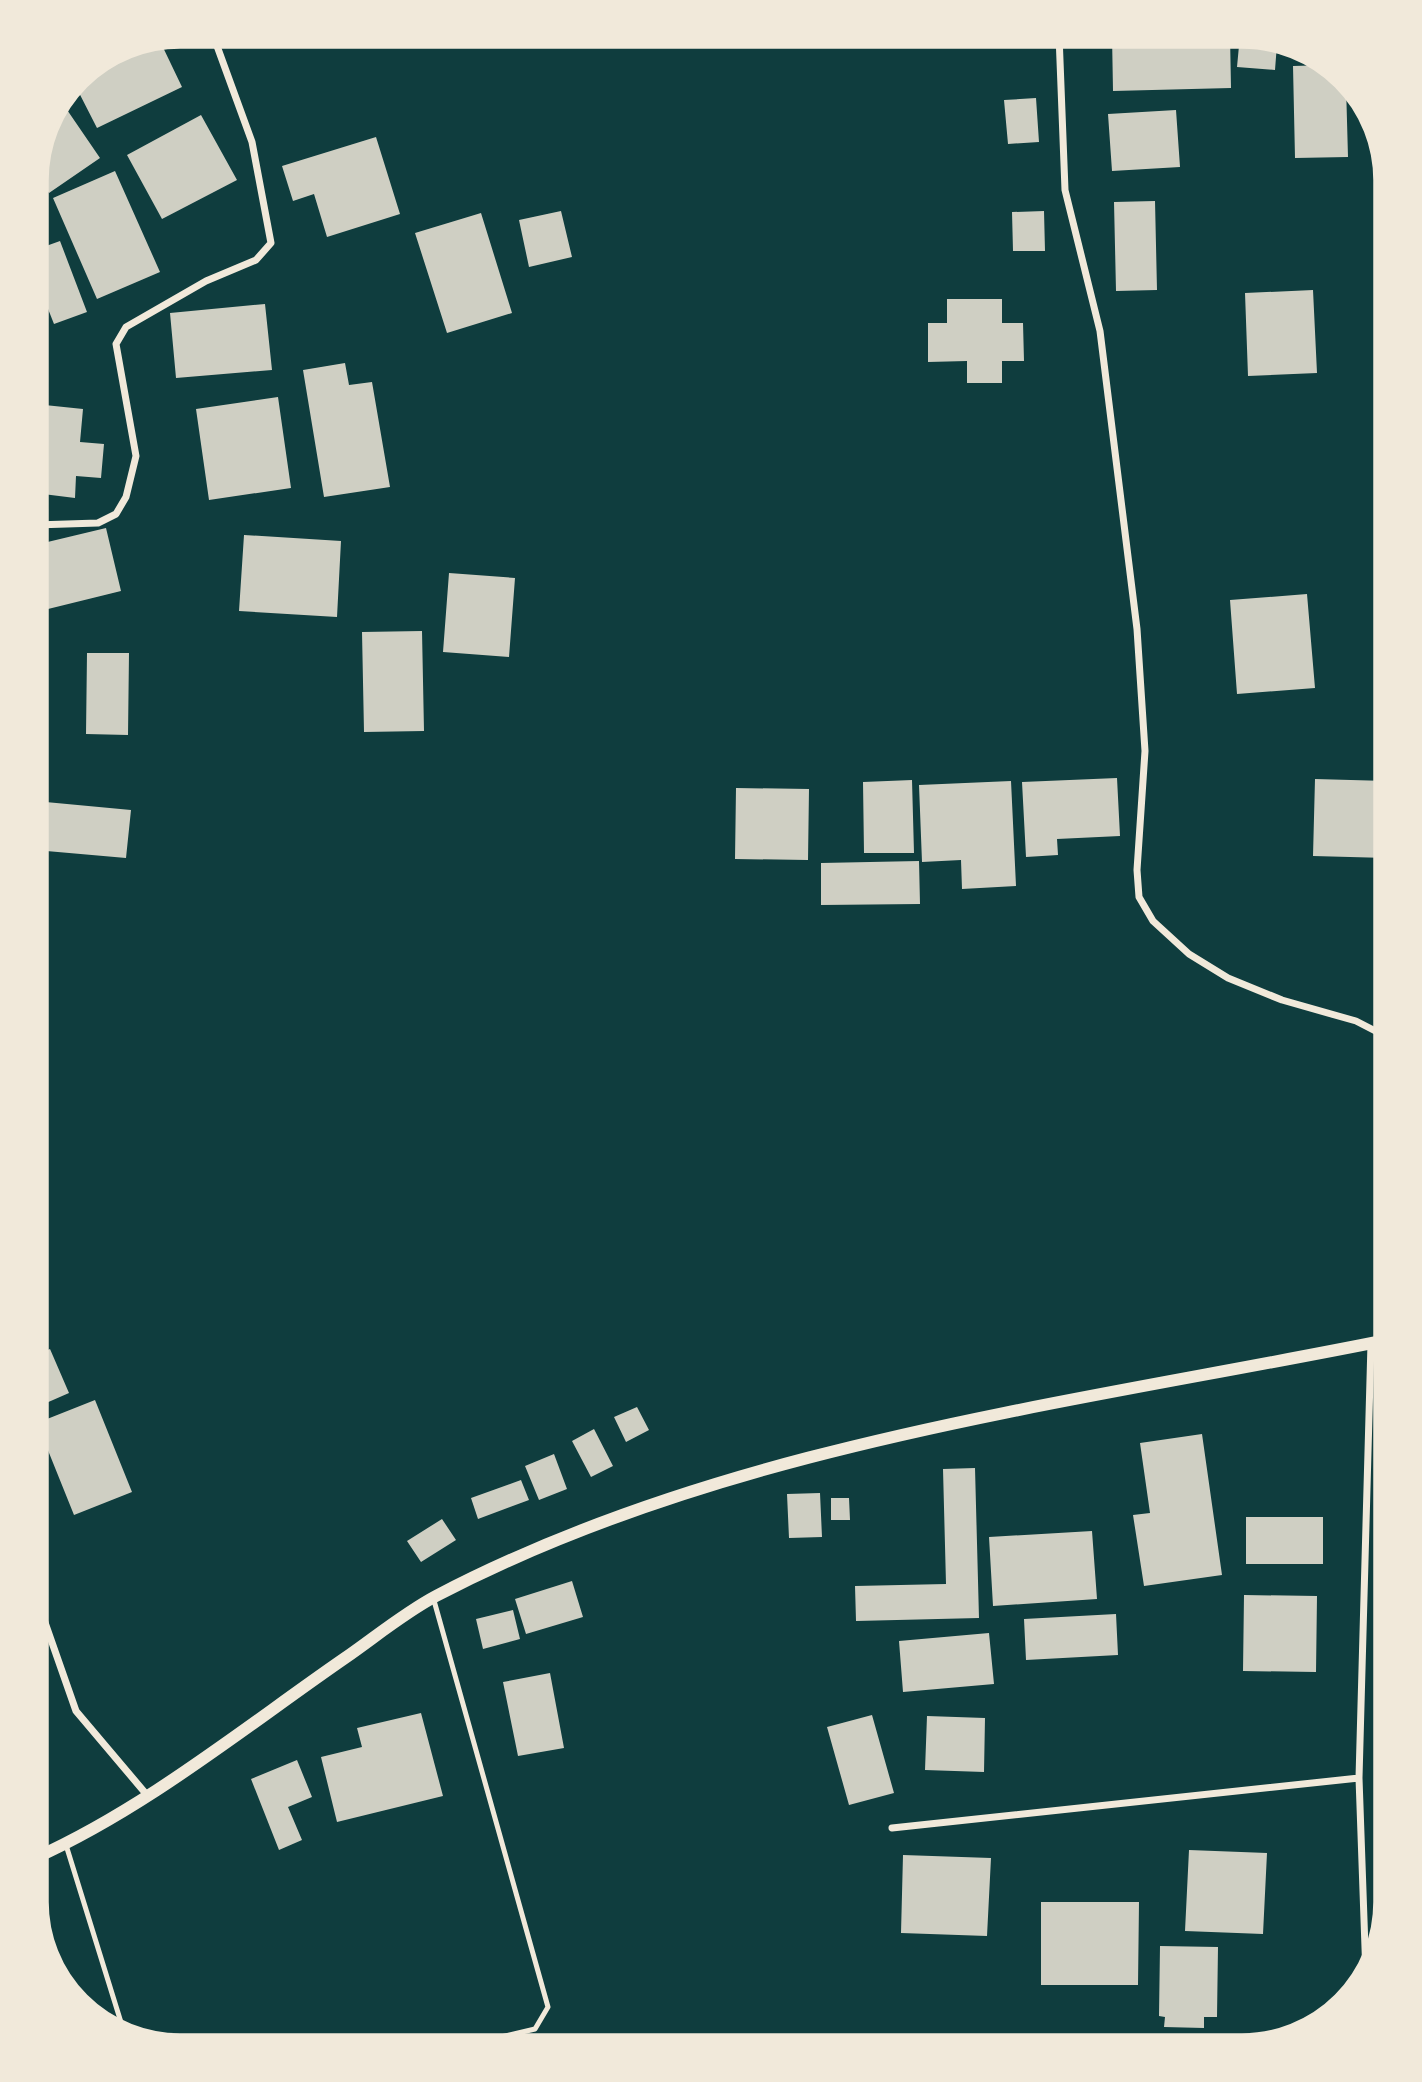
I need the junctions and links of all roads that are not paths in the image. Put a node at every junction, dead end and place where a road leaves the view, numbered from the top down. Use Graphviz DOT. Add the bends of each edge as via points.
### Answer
graph roads {
  1 [pos="218,48"];
  2 [pos="1060,48"];
  3 [pos="48,525"];
  4 [pos="1375,1031"];
  5 [pos="1375,1342"];
  6 [pos="1371,1343"];
  7 [pos="433,1597"];
  8 [pos="47,1629"];
  9 [pos="1359,1778"];
  10 [pos="147,1795"];
  11 [pos="892,1828"];
  12 [pos="66,1844"];
  13 [pos="47,1853"];
  14 [pos="1365,1952"];
  15 [pos="121,2021"];
  16 [pos="513,2034"];
  1 -- 3 [label="street" via="252,142 271,243 256,260 205,281 127,327 116,344 136,456 126,497 116,514 98,523"];
  2 -- 4 [label="street" via="1065,190 1100,331 1137,629 1145,751 1139,897 1153,921 1189,954 1228,978"];
  5 -- 6 [label="street"];
  6 -- 7 [label="street" via="968,1420 776,1467 589,1526"];
  6 -- 9 [label="street"];
  7 -- 10 [label="street"];
  7 -- 16 [label="lane" via="548,2007 535,2029"];
  8 -- 10 [label="street" via="76,1711"];
  9 -- 11 [label="street"];
  9 -- 14 [label="street"];
  10 -- 12 [label="street"];
  12 -- 13 [label="street"];
  12 -- 15 [label="lane"];
}
